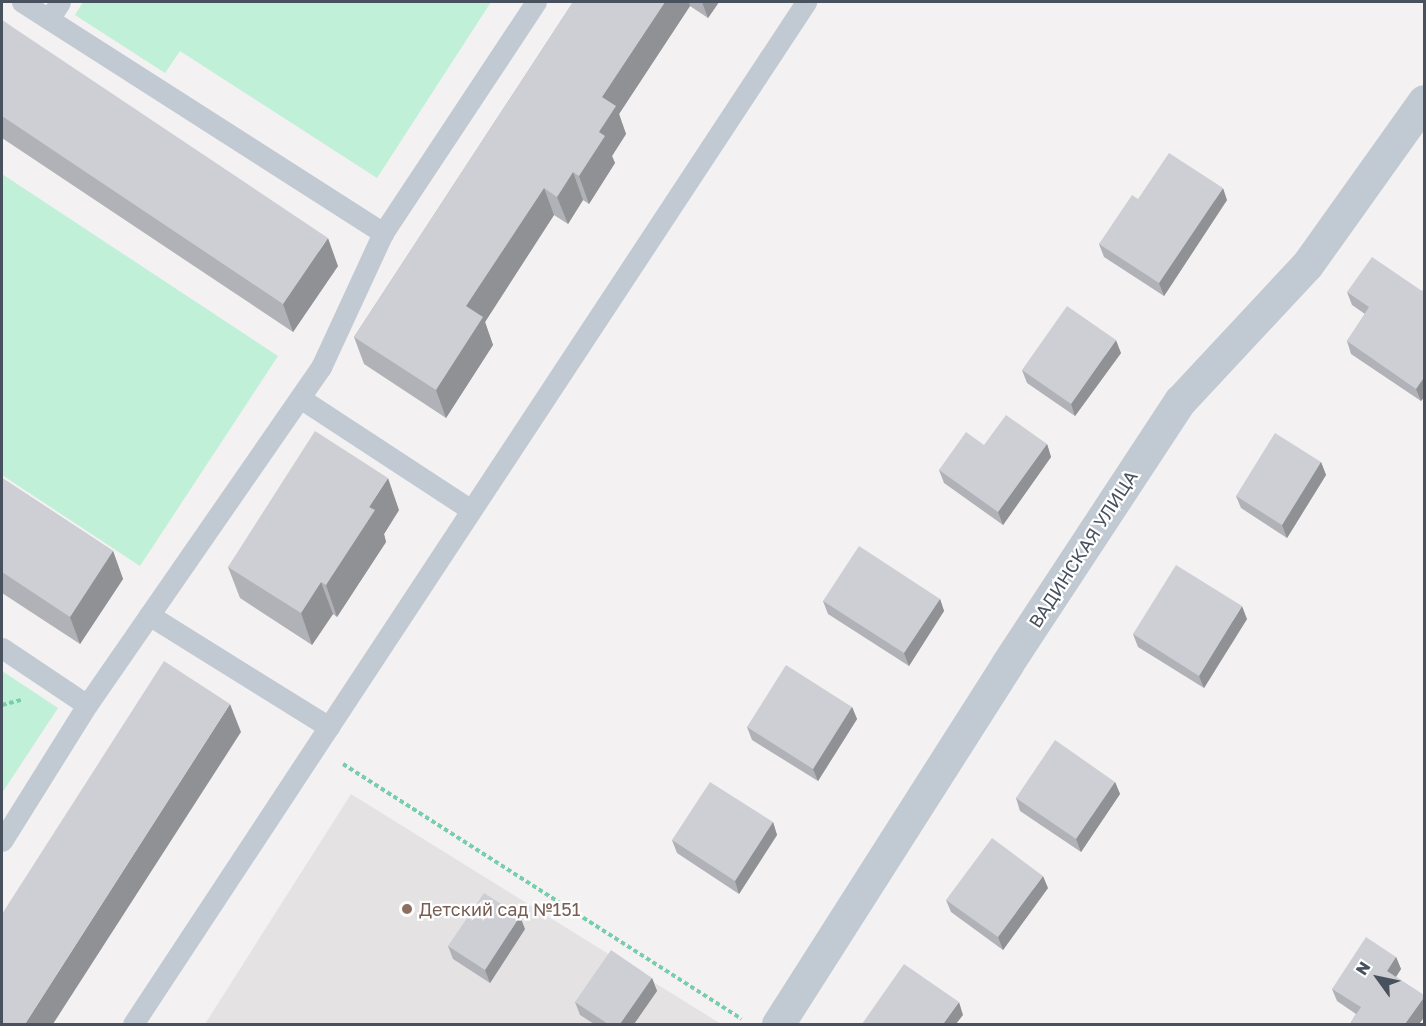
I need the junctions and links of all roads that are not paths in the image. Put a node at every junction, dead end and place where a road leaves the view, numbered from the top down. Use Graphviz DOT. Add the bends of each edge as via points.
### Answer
graph roads {
  1 [pos="22,2"];
  2 [pos="536,2"];
  3 [pos="806,2"];
  4 [pos="55,10"];
  5 [pos="1421,113"];
  6 [pos="383,233"];
  7 [pos="300,398"];
  8 [pos="471,510"];
  9 [pos="150,615"];
  10 [pos="2,648"];
  11 [pos="87,705"];
  12 [pos="329,727"];
  13 [pos="2,841"];
  14 [pos="133,1024"];
  15 [pos="778,1024"];
  1 -- 4 [label="lane"];
  2 -- 6 [label="lane"];
  3 -- 8 [label="lane"];
  4 -- 6 [label="lane"];
  5 -- 15 [label="street, ВАДИНСКАЯ УЛИЦА" via="1307,265 1180,401"];
  6 -- 7 [label="lane" via="321,367"];
  7 -- 8 [label="lane"];
  7 -- 9 [label="lane"];
  8 -- 12 [label="lane"];
  9 -- 11 [label="lane"];
  9 -- 12 [label="lane"];
  10 -- 11 [label="lane"];
  11 -- 13 [label="lane"];
  12 -- 14 [label="lane"];
}
